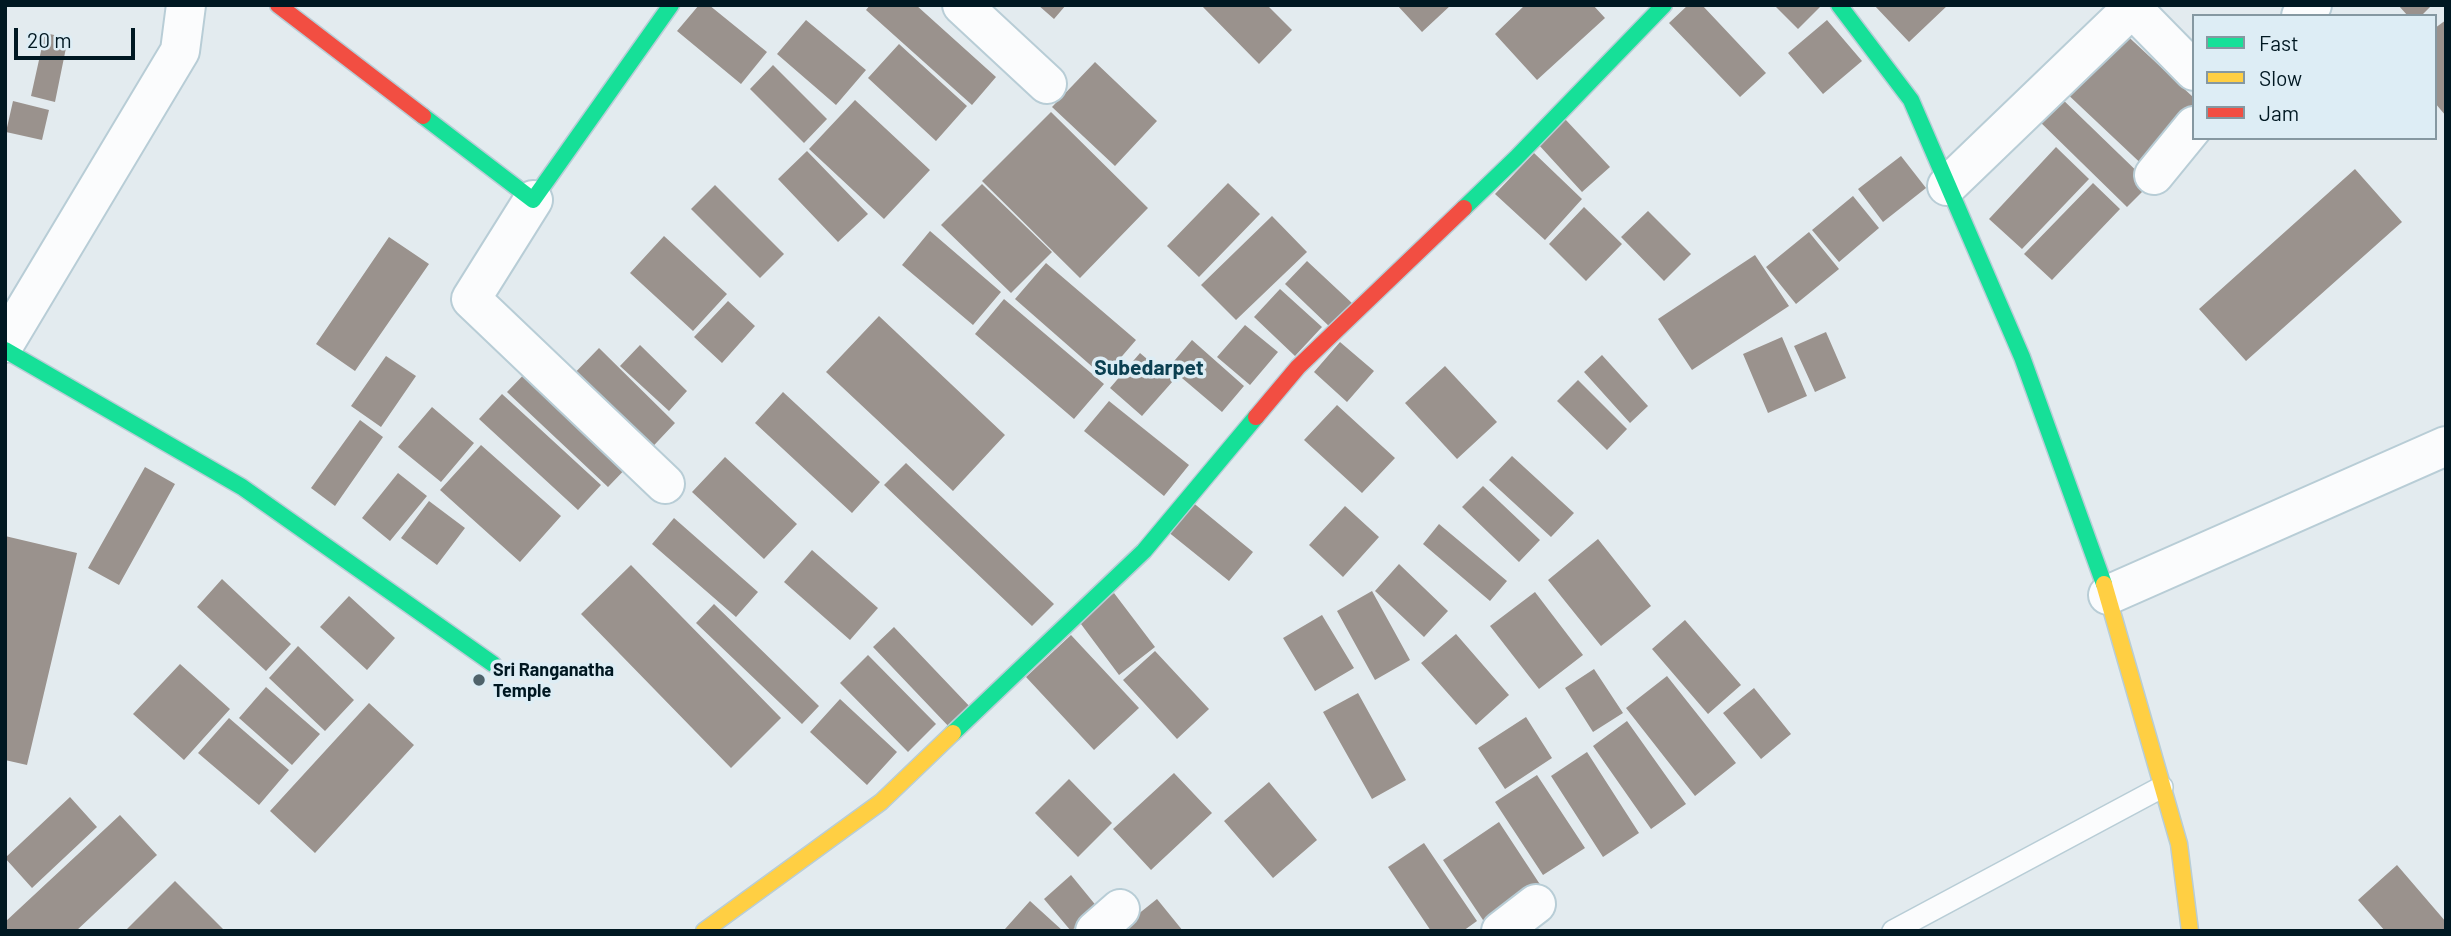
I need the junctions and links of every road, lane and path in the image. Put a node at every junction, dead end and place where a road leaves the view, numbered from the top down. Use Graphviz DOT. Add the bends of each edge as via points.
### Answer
graph roads {
  1 [pos="186,5"];
  2 [pos="278,5"];
  3 [pos="671,5"];
  4 [pos="962,5"];
  5 [pos="1664,5"];
  6 [pos="1839,5"];
  7 [pos="2192,69"];
  8 [pos="1047,85"];
  9 [pos="2192,128"];
  10 [pos="2154,174"];
  11 [pos="1947,186"];
  12 [pos="533,200"];
  13 [pos="5,343"];
  14 [pos="5,350"];
  15 [pos="2446,446"];
  16 [pos="665,484"];
  17 [pos="2108,595"];
  18 [pos="493,664"];
  19 [pos="2162,787"];
  20 [pos="1536,904"];
  21 [pos="704,931"];
  22 [pos="1501,931"];
  23 [pos="1893,931"];
  24 [pos="2190,931"];
  1 -- 13 [label="street" via="180,51"];
  2 -- 12 [label="street"];
  3 -- 12 [label="street"];
  4 -- 8 [label="street"];
  5 -- 21 [label="street" via="1516,158 1298,367 1144,551 881,802"];
  6 -- 11 [label="street" via="1911,100"];
  7 -- 11 [label="street" via="2133,8"];
  9 -- 10 [label="street"];
  11 -- 17 [label="street" via="2022,357"];
  12 -- 16 [label="street" via="471,299"];
  14 -- 18 [label="street" via="242,487"];
  15 -- 17 [label="street"];
  17 -- 19 [label="street"];
  19 -- 23 [label="lane"];
  19 -- 24 [label="street" via="2179,844"];
  20 -- 22 [label="street"];
}
